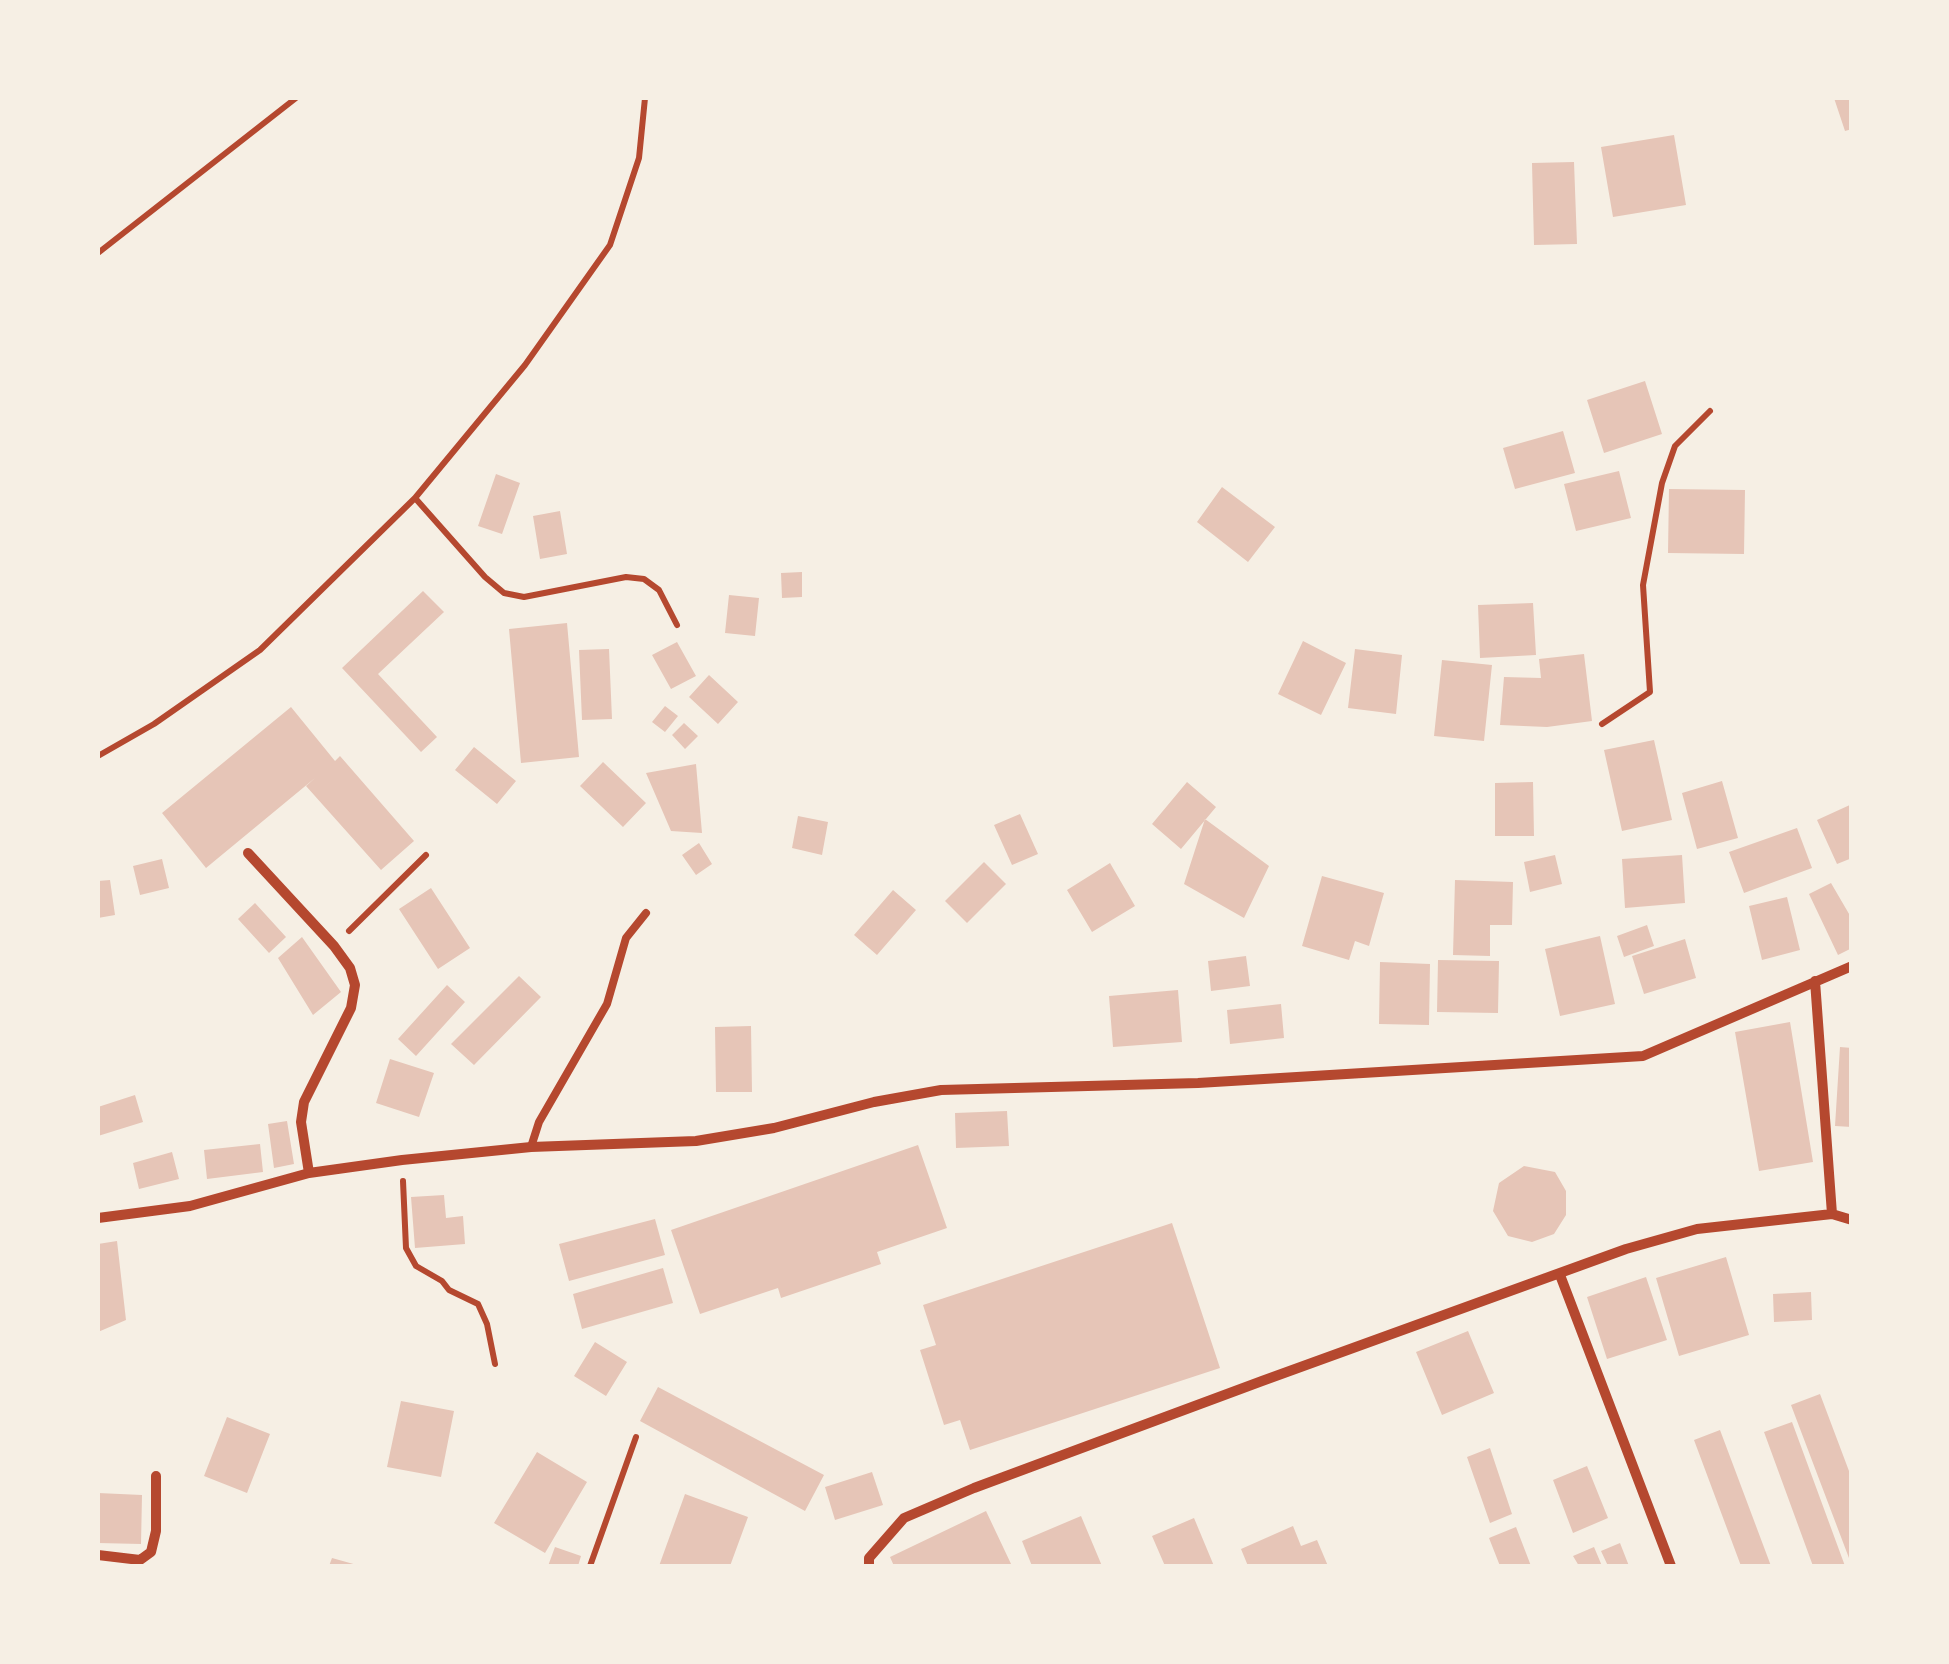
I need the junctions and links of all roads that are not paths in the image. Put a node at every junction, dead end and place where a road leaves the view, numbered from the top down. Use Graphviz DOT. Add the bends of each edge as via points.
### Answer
graph roads {
  1 [pos="248,853"];
  2 [pos="646,913"];
  3 [pos="1852,966"];
  4 [pos="1815,981"];
  5 [pos="530,1147"];
  6 [pos="309,1173"];
  7 [pos="1832,1214"];
  8 [pos="98,1218"];
  9 [pos="1852,1220"];
  10 [pos="1560,1275"];
  11 [pos="156,1476"];
  12 [pos="98,1554"];
  13 [pos="869,1566"];
  14 [pos="1671,1566"];
  1 -- 6 [label="street" via="334,946 354,985 351,1008 304,1102"];
  2 -- 5 [label="lane" via="626,938 607,1004"];
  3 -- 4 [label="street"];
  4 -- 5 [label="street" via="1643,1056 1198,1084 941,1090 696,1141"];
  4 -- 7 [label="street"];
  5 -- 6 [label="street"];
  6 -- 8 [label="street" via="190,1206"];
  7 -- 9 [label="street"];
  7 -- 10 [label="street" via="1698,1229"];
  10 -- 13 [label="street" via="974,1488 904,1518"];
  10 -- 14 [label="street"];
  11 -- 12 [label="street" via="151,1552 140,1560"];
}
